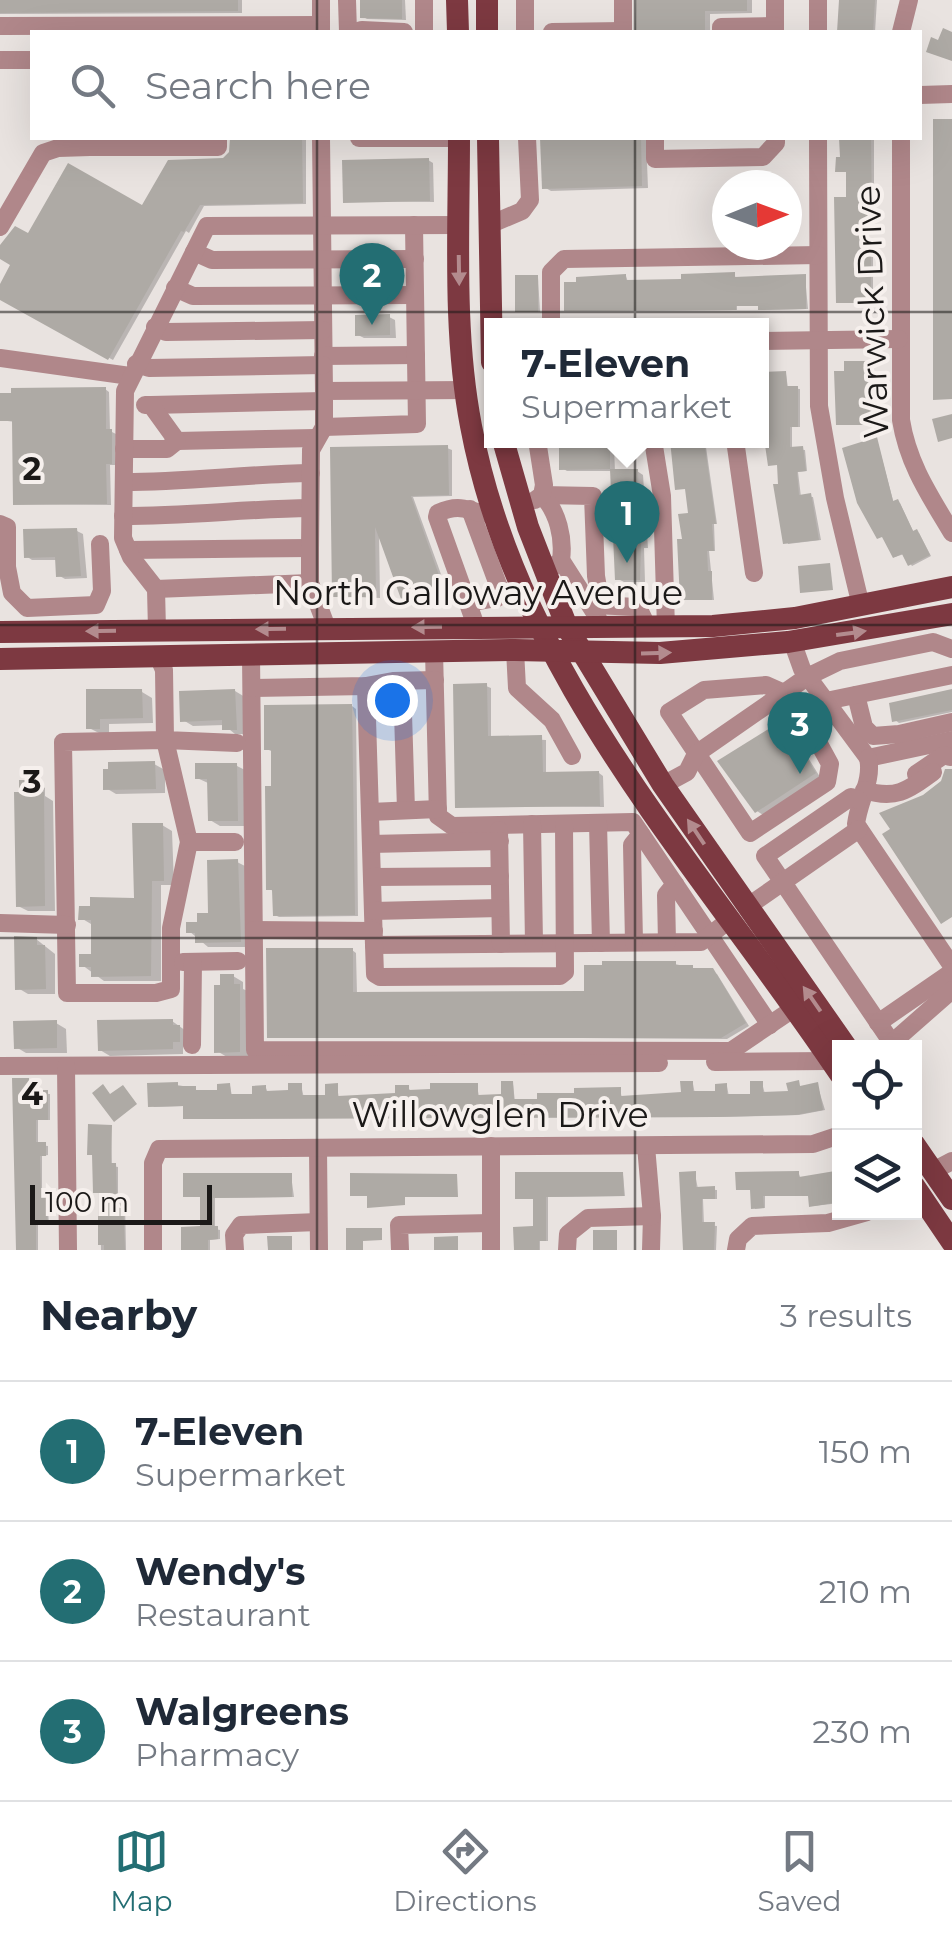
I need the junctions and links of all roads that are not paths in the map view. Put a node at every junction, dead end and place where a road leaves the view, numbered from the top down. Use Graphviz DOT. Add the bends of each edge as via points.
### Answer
graph roads {
  1 [pos="321,0"];
  2 [pos="347,0"];
  3 [pos="424,0"];
  4 [pos="458,0"];
  5 [pos="488,0"];
  6 [pos="525,0"];
  7 [pos="623,0"];
  8 [pos="775,0"];
  9 [pos="818,0"];
  10 [pos="909,0"];
  11 [pos="0,26"];
  12 [pos="321,28"];
  13 [pos="95,29"];
  14 [pos="775,29"];
  15 [pos="351,30"];
  16 [pos="424,30"];
  17 [pos="458,30"];
  18 [pos="487,30"];
  19 [pos="525,30"];
  20 [pos="623,30"];
  21 [pos="721,30"];
  22 [pos="818,30"];
  23 [pos="902,30"];
  24 [pos="0,60"];
  25 [pos="30,60"];
  26 [pos="952,94"];
  27 [pos="922,95"];
  28 [pos="218,140"];
  29 [pos="322,140"];
  30 [pos="459,140"];
  31 [pos="488,140"];
  32 [pos="527,140"];
  33 [pos="654,140"];
  34 [pos="776,140"];
  35 [pos="818,140"];
  36 [pos="901,140"];
  37 [pos="90,142"];
  38 [pos="322,224"];
  39 [pos="488,224"];
  40 [pos="414,225"];
  41 [pos="459,225"];
  42 [pos="0,227"];
  43 [pos="194,252"];
  44 [pos="818,255"];
  45 [pos="415,259"];
  46 [pos="322,260"];
  47 [pos="175,288"];
  48 [pos="415,295"];
  49 [pos="322,296"];
  50 [pos="490,318"];
  51 [pos="551,318"];
  52 [pos="155,327"];
  53 [pos="323,330"];
  54 [pos="899,339"];
  55 [pos="818,340"];
  56 [pos="769,341"];
  57 [pos="416,355"];
  58 [pos="0,358"];
  59 [pos="323,361"];
  60 [pos="133,370"];
  61 [pos="417,390"];
  62 [pos="466,390"];
  63 [pos="324,396"];
  64 [pos="124,404"];
  65 [pos="152,404"];
  66 [pos="320,433"];
  67 [pos="177,441"];
  68 [pos="494,448"];
  69 [pos="506,448"];
  70 [pos="537,448"];
  71 [pos="654,448"];
  72 [pos="736,448"];
  73 [pos="124,449"];
  74 [pos="478,454"];
  75 [pos="311,473"];
  76 [pos="124,482"];
  77 [pos="532,500"];
  78 [pos="310,508"];
  79 [pos="470,510"];
  80 [pos="494,513"];
  81 [pos="123,516"];
  82 [pos="4,525"];
  83 [pos="952,532"];
  84 [pos="100,544"];
  85 [pos="310,548"];
  86 [pos="128,550"];
  87 [pos="4,567"];
  88 [pos="553,567"];
  89 [pos="754,573"];
  90 [pos="506,574"];
  91 [pos="310,584"];
  92 [pos="952,587"];
  93 [pos="156,589"];
  94 [pos="468,603"];
  95 [pos="63,606"];
  96 [pos="862,606"];
  97 [pos="598,612"];
  98 [pos="951,617"];
  99 [pos="540,625"];
  100 [pos="476,626"];
  101 [pos="567,627"];
  102 [pos="326,628"];
  103 [pos="657,628"];
  104 [pos="157,630"];
  105 [pos="790,630"];
  106 [pos="62,631"];
  107 [pos="0,632"];
  108 [pos="515,650"];
  109 [pos="952,650"];
  110 [pos="551,651"];
  111 [pos="434,652"];
  112 [pos="327,653"];
  113 [pos="584,653"];
  114 [pos="251,655"];
  115 [pos="158,656"];
  116 [pos="0,659"];
  117 [pos="952,675"];
  118 [pos="808,677"];
  119 [pos="435,680"];
  120 [pos="402,681"];
  121 [pos="328,686"];
  122 [pos="366,686"];
  123 [pos="252,688"];
  124 [pos="784,693"];
  125 [pos="856,695"];
  126 [pos="582,702"];
  127 [pos="826,702"];
  128 [pos="552,720"];
  129 [pos="952,722"];
  130 [pos="165,734"];
  131 [pos="852,737"];
  132 [pos="818,742"];
  133 [pos="237,743"];
  134 [pos="696,754"];
  135 [pos="572,756"];
  136 [pos="868,758"];
  137 [pos="946,758"];
  138 [pos="862,795"];
  139 [pos="438,809"];
  140 [pos="406,810"];
  141 [pos="653,810"];
  142 [pos="370,812"];
  143 [pos="598,823"];
  144 [pos="532,824"];
  145 [pos="564,824"];
  146 [pos="859,828"];
  147 [pos="499,833"];
  148 [pos="188,842"];
  149 [pos="235,842"];
  150 [pos="371,844"];
  151 [pos="500,876"];
  152 [pos="372,878"];
  153 [pos="675,884"];
  154 [pos="784,884"];
  155 [pos="500,908"];
  156 [pos="373,910"];
  157 [pos="728,921"];
  158 [pos="0,923"];
  159 [pos="67,926"];
  160 [pos="254,930"];
  161 [pos="374,938"];
  162 [pos="634,942"];
  163 [pos="667,942"];
  164 [pos="565,943"];
  165 [pos="601,943"];
  166 [pos="501,944"];
  167 [pos="534,944"];
  168 [pos="238,961"];
  169 [pos="172,962"];
  170 [pos="193,962"];
  171 [pos="952,969"];
  172 [pos="952,990"];
  173 [pos="793,1009"];
  174 [pos="878,1023"];
  175 [pos="770,1025"];
  176 [pos="886,1040"];
  177 [pos="895,1040"];
  178 [pos="192,1046"];
  179 [pos="832,1052"];
  180 [pos="832,1053"];
  181 [pos="832,1061"];
  182 [pos="0,1066"];
  183 [pos="66,1066"];
  184 [pos="832,1138"];
  185 [pos="491,1146"];
  186 [pos="646,1146"];
  187 [pos="318,1148"];
  188 [pos="926,1179"];
  189 [pos="952,1199"];
  190 [pos="652,1216"];
  191 [pos="839,1220"];
  192 [pos="318,1222"];
  193 [pos="491,1223"];
  194 [pos="952,1242"];
  195 [pos="68,1250"];
  196 [pos="153,1250"];
  197 [pos="234,1250"];
  198 [pos="318,1250"];
  199 [pos="400,1250"];
  200 [pos="491,1250"];
  201 [pos="567,1250"];
  202 [pos="650,1250"];
  203 [pos="736,1250"];
  1 -- 12 [label="street"];
  2 -- 15 [label="street"];
  3 -- 16 [label="street"];
  4 -- 17 [label="main road"];
  5 -- 18 [label="main road"];
  6 -- 19 [label="street"];
  7 -- 20 [label="street"];
  8 -- 14 [label="street"];
  9 -- 22 [label="street"];
  10 -- 23 [label="street"];
  11 -- 13 [label="street"];
  12 -- 13 [label="street"];
  14 -- 21 [label="street"];
  24 -- 25 [label="street"];
  26 -- 27 [label="street"];
  28 -- 37 [label="street" via="218,147"];
  29 -- 38 [label="street"];
  30 -- 41 [label="main road"];
  31 -- 39 [label="main road"];
  32 -- 39 [label="street" via="530,200"];
  33 -- 34 [label="street" via="655,159 763,157"];
  35 -- 44 [label="street"];
  36 -- 54 [label="street, Warwick Drive"];
  37 -- 42 [label="street" via="44,153"];
  38 -- 40 [label="street"];
  38 -- 43 [label="street" via="214,224"];
  38 -- 46 [label="street"];
  39 -- 41 [label="main road"];
  39 -- 50 [label="main road"];
  40 -- 41 [label="street"];
  40 -- 45 [label="street"];
  41 -- 62 [label="main road, one-way"];
  43 -- 46 [label="street" via="212,260"];
  43 -- 47 [label="street"];
  44 -- 51 [label="street" via="564,258 550,272"];
  44 -- 55 [label="street"];
  45 -- 46 [label="street"];
  45 -- 48 [label="street"];
  46 -- 49 [label="street"];
  47 -- 49 [label="street" via="193,296"];
  47 -- 52 [label="street"];
  48 -- 49 [label="street"];
  48 -- 57 [label="street"];
  49 -- 53 [label="street"];
  52 -- 53 [label="street"];
  52 -- 60 [label="street"];
  53 -- 59 [label="street"];
  54 -- 55 [label="street"];
  54 -- 83 [label="street, Warwick Drive" via="905,444"];
  55 -- 56 [label="street"];
  55 -- 96 [label="street" via="819,406 834,498"];
  57 -- 59 [label="street"];
  57 -- 61 [label="street"];
  58 -- 60 [label="street"];
  59 -- 60 [label="street"];
  59 -- 63 [label="street"];
  60 -- 64 [label="street"];
  61 -- 62 [label="street"];
  61 -- 63 [label="street"];
  61 -- 66 [label="street" via="417,424"];
  62 -- 74 [label="main road"];
  63 -- 65 [label="street"];
  63 -- 66 [label="street"];
  64 -- 65 [label="street"];
  64 -- 73 [label="street"];
  65 -- 67 [label="street"];
  66 -- 67 [label="street"];
  66 -- 75 [label="street" via="311,450"];
  67 -- 73 [label="street" via="168,449"];
  68 -- 74 [label="main road"];
  69 -- 77 [label="main road"];
  70 -- 77 [label="street" via="544,485"];
  71 -- 103 [label="street" via="662,496"];
  72 -- 89 [label="street"];
  73 -- 76 [label="street"];
  74 -- 80 [label="main road"];
  75 -- 76 [label="street"];
  75 -- 78 [label="street"];
  76 -- 81 [label="street"];
  77 -- 88 [label="main road"];
  77 -- 97 [label="street" via="594,496"];
  78 -- 81 [label="street"];
  78 -- 85 [label="street"];
  79 -- 80 [label="street"];
  79 -- 90 [label="street"];
  79 -- 94 [label="street" via="448,508 437,518"];
  80 -- 90 [label="main road"];
  81 -- 86 [label="street"];
  82 -- 87 [label="street"];
  84 -- 95 [label="street" via="102,591 96,605"];
  85 -- 86 [label="street"];
  85 -- 91 [label="street"];
  86 -- 93 [label="street"];
  87 -- 95 [label="street" via="12,594 27,608"];
  88 -- 97 [label="street"];
  88 -- 101 [label="main road"];
  90 -- 94 [label="street" via="497,598"];
  90 -- 99 [label="main road"];
  91 -- 93 [label="street"];
  91 -- 102 [label="street"];
  92 -- 96 [label="main road, North Galloway Avenue"];
  93 -- 104 [label="street"];
  94 -- 100 [label="street"];
  95 -- 106 [label="street"];
  96 -- 105 [label="main road, North Galloway Avenue"];
  97 -- 101 [label="main road, North Galloway Avenue"];
  97 -- 103 [label="main road, North Galloway Avenue"];
  105 -- 98 [label="main road, North Galloway Avenue, one-way"];
  99 -- 100 [label="main road, North Galloway Avenue"];
  99 -- 101 [label="main road, North Galloway Avenue"];
  99 -- 110 [label="main road"];
  100 -- 102 [label="main road, North Galloway Avenue, one-way"];
  101 -- 113 [label="main road"];
  102 -- 104 [label="main road, North Galloway Avenue, one-way"];
  102 -- 112 [label="main road"];
  103 -- 105 [label="main road, North Galloway Avenue"];
  104 -- 106 [label="main road, North Galloway Avenue, one-way"];
  104 -- 115 [label="main road"];
  113 -- 105 [label="main road, North Galloway Avenue, one-way" via="660,653"];
  105 -- 118 [label="street"];
  106 -- 107 [label="main road, North Galloway Avenue"];
  108 -- 110 [label="main road, North Galloway Avenue"];
  108 -- 111 [label="main road, North Galloway Avenue"];
  108 -- 128 [label="street" via="516,688"];
  109 -- 118 [label="street" via="934,642 840,661"];
  110 -- 113 [label="main road, North Galloway Avenue"];
  110 -- 126 [label="main road"];
  111 -- 112 [label="main road, North Galloway Avenue"];
  111 -- 119 [label="street"];
  112 -- 114 [label="main road, North Galloway Avenue"];
  112 -- 121 [label="street"];
  113 -- 141 [label="main road"];
  114 -- 115 [label="main road, North Galloway Avenue"];
  114 -- 123 [label="street"];
  115 -- 116 [label="main road, North Galloway Avenue"];
  115 -- 130 [label="street"];
  117 -- 125 [label="street"];
  118 -- 124 [label="street"];
  118 -- 127 [label="street"];
  119 -- 120 [label="street"];
  119 -- 139 [label="street"];
  120 -- 122 [label="street"];
  120 -- 140 [label="street"];
  121 -- 122 [label="street"];
  121 -- 123 [label="street"];
  122 -- 142 [label="street"];
  123 -- 160 [label="street"];
  124 -- 132 [label="street"];
  124 -- 134 [label="street"];
  124 -- 134 [label="street" via="766,684 704,690 669,712"];
  125 -- 127 [label="street"];
  125 -- 129 [label="street" via="873,736"];
  126 -- 128 [label="street"];
  126 -- 141 [label="main road"];
  127 -- 131 [label="street"];
  128 -- 135 [label="street"];
  130 -- 133 [label="street"];
  130 -- 148 [label="street"];
  130 -- 159 [label="street" via="63,742"];
  131 -- 132 [label="street"];
  131 -- 136 [label="street"];
  132 -- 134 [label="street" via="830,764 827,782 750,833"];
  134 -- 141 [label="street"];
  136 -- 137 [label="street"];
  136 -- 138 [label="street" via="872,773"];
  137 -- 138 [label="street" via="911,788 885,797"];
  138 -- 146 [label="street"];
  138 -- 154 [label="street" via="765,856"];
  139 -- 140 [label="street"];
  139 -- 147 [label="street" via="452,826"];
  140 -- 142 [label="street"];
  141 -- 143 [label="street"];
  141 -- 153 [label="street"];
  141 -- 157 [label="main road"];
  141 -- 162 [label="street" via="632,845"];
  142 -- 150 [label="street"];
  143 -- 145 [label="street"];
  143 -- 165 [label="street"];
  144 -- 145 [label="street"];
  144 -- 147 [label="street"];
  144 -- 167 [label="street"];
  145 -- 164 [label="street"];
  146 -- 154 [label="street"];
  146 -- 171 [label="street"];
  147 -- 150 [label="street"];
  147 -- 151 [label="street"];
  148 -- 149 [label="street"];
  148 -- 169 [label="street" via="171,928"];
  150 -- 152 [label="street"];
  151 -- 152 [label="street"];
  151 -- 155 [label="street"];
  152 -- 156 [label="street"];
  153 -- 157 [label="street"];
  153 -- 163 [label="street" via="666,895"];
  154 -- 157 [label="street"];
  154 -- 174 [label="street"];
  155 -- 156 [label="street"];
  155 -- 166 [label="street"];
  156 -- 161 [label="street"];
  157 -- 163 [label="street" via="701,942"];
  157 -- 173 [label="main road"];
  157 -- 175 [label="street"];
  179 -- 157 [label="main road, one-way"];
  158 -- 159 [label="street"];
  159 -- 169 [label="street" via="67,993 171,989"];
  160 -- 161 [label="street"];
  160 -- 175 [label="street" via="255,1050 731,1050"];
  161 -- 164 [label="street" via="374,974 380,978 560,976"];
  161 -- 166 [label="street"];
  162 -- 163 [label="street"];
  162 -- 165 [label="street"];
  164 -- 165 [label="street"];
  164 -- 167 [label="street"];
  166 -- 167 [label="street"];
  168 -- 170 [label="street"];
  169 -- 170 [label="street"];
  170 -- 178 [label="street"];
  171 -- 174 [label="street"];
  172 -- 177 [label="street"];
  173 -- 175 [label="street"];
  173 -- 180 [label="main road"];
  174 -- 176 [label="street"];
  181 -- 183 [label="street"];
  182 -- 183 [label="street"];
  183 -- 195 [label="street"];
  184 -- 186 [label="street, Willowglen Drive" via="813,1144"];
  185 -- 186 [label="street, Willowglen Drive"];
  185 -- 187 [label="street, Willowglen Drive"];
  185 -- 193 [label="street"];
  186 -- 190 [label="street"];
  187 -- 192 [label="street"];
  187 -- 196 [label="street, Willowglen Drive" via="158,1149 152,1163"];
  188 -- 189 [label="main road"];
  188 -- 194 [label="main road"];
  190 -- 201 [label="street" via="588,1218 568,1234"];
  190 -- 202 [label="street"];
  191 -- 203 [label="street" via="752,1226"];
  192 -- 197 [label="street" via="241,1225"];
  192 -- 198 [label="street"];
  193 -- 199 [label="street" via="399,1225"];
  193 -- 200 [label="street"];
}
